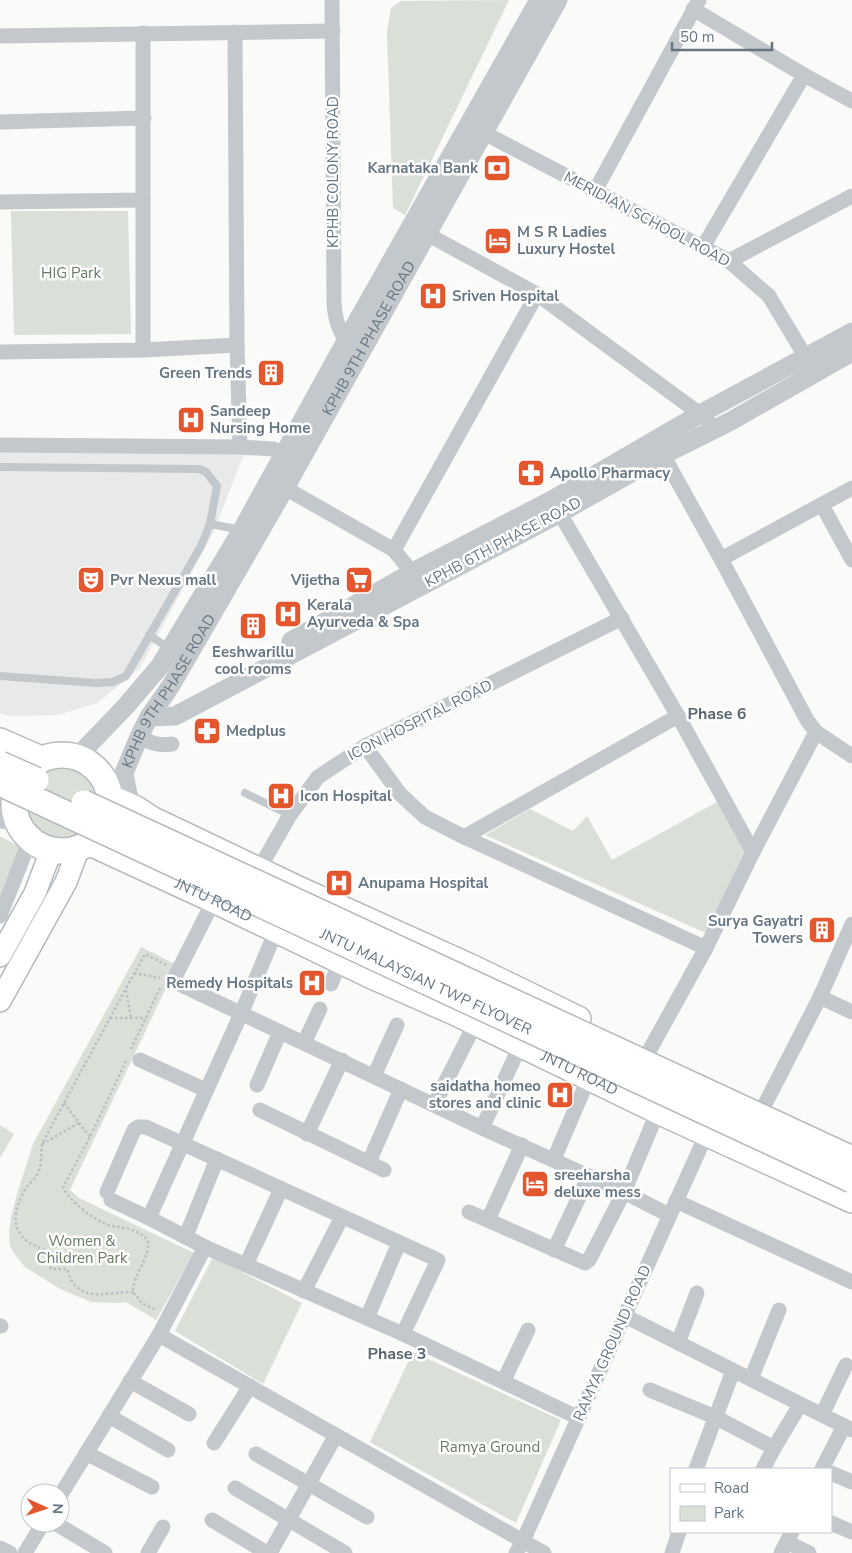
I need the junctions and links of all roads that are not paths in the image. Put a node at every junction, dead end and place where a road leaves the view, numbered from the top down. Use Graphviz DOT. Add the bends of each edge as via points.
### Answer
graph roads {
  1 [pos="332,0"];
  2 [pos="539,0"];
  3 [pos="558,0"];
  4 [pos="696,5"];
  5 [pos="333,31"];
  6 [pos="235,32"];
  7 [pos="143,33"];
  8 [pos="0,36"];
  9 [pos="804,75"];
  10 [pos="852,101"];
  11 [pos="144,118"];
  12 [pos="0,122"];
  13 [pos="484,133"];
  14 [pos="595,191"];
  15 [pos="852,196"];
  16 [pos="143,200"];
  17 [pos="0,202"];
  18 [pos="427,234"];
  19 [pos="703,247"];
  20 [pos="729,261"];
  21 [pos="536,294"];
  22 [pos="852,332"];
  23 [pos="346,341"];
  24 [pos="237,346"];
  25 [pos="143,350"];
  26 [pos="0,352"];
  27 [pos="852,352"];
  28 [pos="805,356"];
  29 [pos="814,373"];
  30 [pos="700,414"];
  31 [pos="715,428"];
  32 [pos="0,445"];
  33 [pos="240,447"];
  34 [pos="284,455"];
  35 [pos="663,455"];
  36 [pos="0,467"];
  37 [pos="285,488"];
  38 [pos="852,488"];
  39 [pos="822,505"];
  40 [pos="556,506"];
  41 [pos="210,524"];
  42 [pos="242,530"];
  43 [pos="394,550"];
  44 [pos="721,559"];
  45 [pos="852,560"];
  46 [pos="418,579"];
  47 [pos="622,618"];
  48 [pos="149,635"];
  49 [pos="170,649"];
  50 [pos="0,676"];
  51 [pos="170,687"];
  52 [pos="678,716"];
  53 [pos="149,717"];
  54 [pos="816,732"];
  55 [pos="138,736"];
  56 [pos="0,741"];
  57 [pos="172,744"];
  58 [pos="365,746"];
  59 [pos="852,756"];
  60 [pos="77,757"];
  61 [pos="41,759"];
  62 [pos="0,764"];
  63 [pos="0,783"];
  64 [pos="245,793"];
  65 [pos="111,798"];
  66 [pos="136,809"];
  67 [pos="290,815"];
  68 [pos="19,824"];
  69 [pos="464,837"];
  70 [pos="84,846"];
  71 [pos="753,852"];
  72 [pos="259,869"];
  73 [pos="214,900"];
  74 [pos="0,916"];
  75 [pos="276,931"];
  76 [pos="850,933"];
  77 [pos="706,948"];
  78 [pos="0,956"];
  79 [pos="340,961"];
  80 [pos="475,969"];
  81 [pos="331,984"];
  82 [pos="820,997"];
  83 [pos="0,1001"];
  84 [pos="320,1009"];
  85 [pos="852,1012"];
  86 [pos="241,1014"];
  87 [pos="465,1017"];
  88 [pos="397,1025"];
  89 [pos="280,1032"];
  90 [pos="304,1043"];
  91 [pos="521,1044"];
  92 [pos="648,1053"];
  93 [pos="132,1058"];
  94 [pos="342,1060"];
  95 [pos="374,1076"];
  96 [pos="589,1078"];
  97 [pos="257,1085"];
  98 [pos="401,1089"];
  99 [pos="206,1090"];
  100 [pos="434,1105"];
  101 [pos="763,1108"];
  102 [pos="260,1110"];
  103 [pos="658,1111"];
  104 [pos="482,1128"];
  105 [pos="707,1133"];
  106 [pos="307,1134"];
  107 [pos="182,1143"];
  108 [pos="522,1145"];
  109 [pos="852,1148"];
  110 [pos="217,1159"];
  111 [pos="554,1159"];
  112 [pos="852,1159"];
  113 [pos="369,1162"];
  114 [pos="384,1170"];
  115 [pos="589,1176"];
  116 [pos="852,1180"];
  117 [pos="281,1188"];
  118 [pos="624,1192"];
  119 [pos="852,1200"];
  120 [pos="676,1201"];
  121 [pos="469,1212"];
  122 [pos="669,1215"];
  123 [pos="342,1217"];
  124 [pos="149,1218"];
  125 [pos="488,1220"];
  126 [pos="186,1236"];
  127 [pos="399,1243"];
  128 [pos="205,1248"];
  129 [pos="554,1250"];
  130 [pos="246,1265"];
  131 [pos="852,1282"];
  132 [pos="304,1291"];
  133 [pos="698,1293"];
  134 [pos="779,1310"];
  135 [pos="625,1316"];
  136 [pos="367,1318"];
  137 [pos="528,1330"];
  138 [pos="159,1334"];
  139 [pos="404,1334"];
  140 [pos="678,1343"];
  141 [pos="846,1365"];
  142 [pos="733,1371"];
  143 [pos="750,1379"];
  144 [pos="130,1381"];
  145 [pos="503,1382"];
  146 [pos="250,1386"];
  147 [pos="650,1390"];
  148 [pos="800,1405"];
  149 [pos="189,1414"];
  150 [pos="822,1415"];
  151 [pos="109,1416"];
  152 [pos="716,1417"];
  153 [pos="579,1418"];
  154 [pos="848,1428"];
  155 [pos="336,1435"];
  156 [pos="214,1444"];
  157 [pos="774,1448"];
  158 [pos="168,1450"];
  159 [pos="86,1453"];
  160 [pos="256,1454"];
  161 [pos="696,1468"];
  162 [pos="764,1468"];
  163 [pos="823,1468"];
  164 [pos="832,1473"];
  165 [pos="852,1482"];
  166 [pos="68,1483"];
  167 [pos="309,1484"];
  168 [pos="152,1487"];
  169 [pos="235,1488"];
  170 [pos="367,1517"];
  171 [pos="212,1520"];
  172 [pos="289,1520"];
  173 [pos="832,1523"];
  174 [pos="163,1527"];
  175 [pos="70,1532"];
  176 [pos="852,1532"];
  177 [pos="37,1533"];
  178 [pos="679,1533"];
  179 [pos="787,1542"];
  180 [pos="519,1547"];
  181 [pos="0,1548"];
  182 [pos="10,1553"];
  183 [pos="25,1553"];
  184 [pos="105,1553"];
  185 [pos="148,1553"];
  186 [pos="269,1553"];
  187 [pos="345,1553"];
  188 [pos="544,1553"];
  189 [pos="672,1553"];
  190 [pos="809,1553"];
  1 -- 5 [label="street, KPHB COLONY ROAD"];
  2 -- 23 [label="street, KPHB 9TH PHASE ROAD"];
  3 -- 13 [label="street, KPHB 9TH PHASE ROAD"];
  4 -- 9 [label="street"];
  4 -- 14 [label="street"];
  5 -- 6 [label="street"];
  5 -- 23 [label="street, KPHB COLONY ROAD" via="334,303 338,329"];
  6 -- 7 [label="street"];
  6 -- 24 [label="street"];
  7 -- 8 [label="street"];
  7 -- 11 [label="street"];
  9 -- 10 [label="street"];
  9 -- 19 [label="street"];
  11 -- 12 [label="street"];
  11 -- 16 [label="street"];
  13 -- 14 [label="street, MERIDIAN SCHOOL ROAD"];
  13 -- 18 [label="street, KPHB 9TH PHASE ROAD"];
  14 -- 19 [label="street, MERIDIAN SCHOOL ROAD"];
  15 -- 20 [label="street"];
  16 -- 17 [label="street"];
  16 -- 25 [label="street"];
  18 -- 21 [label="street"];
  18 -- 37 [label="street, KPHB 9TH PHASE ROAD"];
  19 -- 20 [label="street, MERIDIAN SCHOOL ROAD"];
  20 -- 28 [label="street, MERIDIAN SCHOOL ROAD" via="769,296"];
  21 -- 30 [label="street"];
  21 -- 43 [label="street"];
  22 -- 28 [label="street, KPHB 6TH PHASE ROAD"];
  23 -- 34 [label="street, KPHB 9TH PHASE ROAD"];
  24 -- 25 [label="street"];
  24 -- 33 [label="street"];
  25 -- 26 [label="street"];
  27 -- 29 [label="street, KPHB 6TH PHASE ROAD"];
  28 -- 29 [label="street, MERIDIAN SCHOOL ROAD"];
  28 -- 30 [label="street, KPHB 6TH PHASE ROAD"];
  29 -- 31 [label="street, KPHB 6TH PHASE ROAD"];
  30 -- 31 [label="street"];
  30 -- 40 [label="street, KPHB 6TH PHASE ROAD"];
  31 -- 35 [label="street, KPHB 6TH PHASE ROAD"];
  32 -- 33 [label="street"];
  33 -- 34 [label="street" via="273,449"];
  34 -- 42 [label="street, KPHB 9TH PHASE ROAD"];
  35 -- 40 [label="street, KPHB 6TH PHASE ROAD"];
  35 -- 44 [label="street"];
  36 -- 41 [label="lane" via="199,469 206,472 217,486"];
  37 -- 43 [label="street"];
  37 -- 51 [label="street, KPHB 9TH PHASE ROAD"];
  38 -- 39 [label="street"];
  39 -- 44 [label="street"];
  39 -- 45 [label="street"];
  40 -- 46 [label="street, KPHB 6TH PHASE ROAD"];
  40 -- 47 [label="street"];
  41 -- 42 [label="lane"];
  41 -- 48 [label="lane" via="201,546"];
  42 -- 49 [label="street, KPHB 9TH PHASE ROAD"];
  43 -- 46 [label="street"];
  44 -- 54 [label="street"];
  46 -- 51 [label="street, KPHB 6TH PHASE ROAD" via="190,698 179,696"];
  46 -- 53 [label="street, KPHB 6TH PHASE ROAD" via="175,716"];
  47 -- 52 [label="street"];
  47 -- 58 [label="street, ICON HOSPITAL ROAD"];
  48 -- 49 [label="lane"];
  48 -- 50 [label="lane" via="126,676 113,682"];
  49 -- 60 [label="street, KPHB 9TH PHASE ROAD" via="126,706"];
  51 -- 53 [label="street, KPHB 9TH PHASE ROAD"];
  52 -- 69 [label="street"];
  52 -- 71 [label="street"];
  53 -- 55 [label="street, KPHB 9TH PHASE ROAD"];
  54 -- 59 [label="street"];
  54 -- 71 [label="street"];
  55 -- 57 [label="street" via="162,746"];
  55 -- 66 [label="street, KPHB 9TH PHASE ROAD" via="124,773 128,795"];
  56 -- 61 [label="main road"];
  58 -- 67 [label="street, ICON HOSPITAL ROAD" via="318,777"];
  58 -- 69 [label="street" via="400,794 425,817"];
  60 -- 61 [label="main road" via="65,754"];
  60 -- 65 [label="main road" via="90,762 100,772"];
  61 -- 68 [label="main road" via="28,768 19,781 14,796"];
  62 -- 112 [label="main road, JNTU MALAYSIAN TWP FLYOVER, bridge"];
  63 -- 116 [label="main road, JNTU MALAYSIAN TWP FLYOVER, bridge"];
  64 -- 67 [label="lane"];
  65 -- 66 [label="main road"];
  65 -- 70 [label="main road" via="107,823 100,834"];
  66 -- 72 [label="main road"];
  67 -- 72 [label="street, ICON HOSPITAL ROAD"];
  68 -- 70 [label="main road" via="65,852"];
  68 -- 74 [label="street"];
  68 -- 78 [label="main road" via="35,893"];
  69 -- 77 [label="street"];
  70 -- 73 [label="main road, JNTU ROAD"];
  70 -- 83 [label="main road"];
  71 -- 77 [label="street"];
  72 -- 80 [label="main road"];
  73 -- 75 [label="main road, JNTU ROAD"];
  73 -- 86 [label="street" via="173,981"];
  75 -- 79 [label="main road, JNTU ROAD"];
  75 -- 86 [label="street"];
  76 -- 82 [label="street"];
  77 -- 92 [label="street"];
  79 -- 81 [label="street"];
  79 -- 87 [label="main road, JNTU ROAD"];
  80 -- 87 [label="main road"];
  80 -- 92 [label="main road"];
  82 -- 85 [label="street"];
  82 -- 101 [label="street"];
  84 -- 90 [label="street"];
  86 -- 89 [label="street"];
  86 -- 99 [label="street"];
  87 -- 91 [label="main road, JNTU ROAD"];
  87 -- 100 [label="street"];
  88 -- 95 [label="street"];
  89 -- 90 [label="street"];
  89 -- 97 [label="street"];
  90 -- 94 [label="street"];
  91 -- 96 [label="main road, JNTU ROAD"];
  91 -- 104 [label="street"];
  92 -- 101 [label="main road"];
  93 -- 99 [label="street"];
  94 -- 95 [label="street"];
  94 -- 106 [label="street"];
  95 -- 98 [label="street"];
  96 -- 103 [label="main road, JNTU ROAD"];
  96 -- 111 [label="street"];
  98 -- 100 [label="street"];
  98 -- 113 [label="street"];
  99 -- 107 [label="street"];
  100 -- 104 [label="street"];
  101 -- 109 [label="main road"];
  102 -- 106 [label="street"];
  103 -- 105 [label="main road, JNTU ROAD"];
  103 -- 118 [label="street"];
  104 -- 108 [label="street"];
  105 -- 119 [label="main road, JNTU ROAD"];
  105 -- 120 [label="street, RAMYA GROUND ROAD"];
  106 -- 113 [label="street"];
  107 -- 110 [label="street"];
  107 -- 124 [label="street"];
  107 -- 124 [label="street" via="146,1128 134,1130 109,1196"];
  108 -- 111 [label="street"];
  108 -- 125 [label="street"];
  110 -- 117 [label="street"];
  110 -- 126 [label="street"];
  111 -- 115 [label="street"];
  113 -- 114 [label="street"];
  115 -- 118 [label="street"];
  115 -- 129 [label="street"];
  117 -- 123 [label="street"];
  117 -- 130 [label="street"];
  118 -- 122 [label="street"];
  118 -- 129 [label="street" via="589,1260 581,1262"];
  120 -- 122 [label="street, RAMYA GROUND ROAD"];
  120 -- 131 [label="street"];
  121 -- 125 [label="street"];
  122 -- 135 [label="street, RAMYA GROUND ROAD"];
  123 -- 127 [label="street"];
  123 -- 132 [label="street"];
  124 -- 126 [label="street"];
  125 -- 129 [label="street"];
  126 -- 128 [label="street"];
  127 -- 136 [label="street"];
  127 -- 139 [label="street" via="438,1260"];
  128 -- 130 [label="street"];
  128 -- 138 [label="street"];
  130 -- 132 [label="street"];
  132 -- 136 [label="street"];
  133 -- 140 [label="street"];
  134 -- 143 [label="street"];
  135 -- 140 [label="street"];
  135 -- 153 [label="street, RAMYA GROUND ROAD"];
  136 -- 139 [label="street"];
  137 -- 145 [label="street"];
  138 -- 144 [label="street"];
  138 -- 146 [label="street"];
  139 -- 145 [label="street"];
  140 -- 142 [label="street"];
  141 -- 150 [label="street"];
  142 -- 143 [label="street"];
  142 -- 152 [label="street"];
  143 -- 148 [label="street"];
  144 -- 149 [label="street"];
  144 -- 151 [label="street"];
  145 -- 153 [label="street"];
  146 -- 155 [label="street"];
  146 -- 156 [label="street"];
  147 -- 152 [label="street"];
  148 -- 150 [label="street"];
  148 -- 157 [label="street"];
  150 -- 154 [label="street"];
  151 -- 158 [label="street"];
  151 -- 159 [label="street"];
  152 -- 157 [label="street"];
  152 -- 161 [label="street"];
  153 -- 180 [label="street, RAMYA GROUND ROAD"];
  154 -- 163 [label="street"];
  155 -- 167 [label="street"];
  155 -- 180 [label="street"];
  157 -- 162 [label="street"];
  159 -- 166 [label="street"];
  159 -- 168 [label="street"];
  160 -- 167 [label="street"];
  164 -- 165 [label="street"];
  167 -- 170 [label="street"];
  167 -- 172 [label="street"];
  169 -- 172 [label="street"];
  171 -- 186 [label="street"];
  172 -- 186 [label="street"];
  172 -- 187 [label="street"];
  173 -- 176 [label="street"];
  174 -- 185 [label="street"];
  175 -- 184 [label="street"];
  177 -- 183 [label="street"];
  178 -- 189 [label="street"];
  179 -- 190 [label="street"];
  180 -- 188 [label="street"];
  181 -- 182 [label="street"];
}
